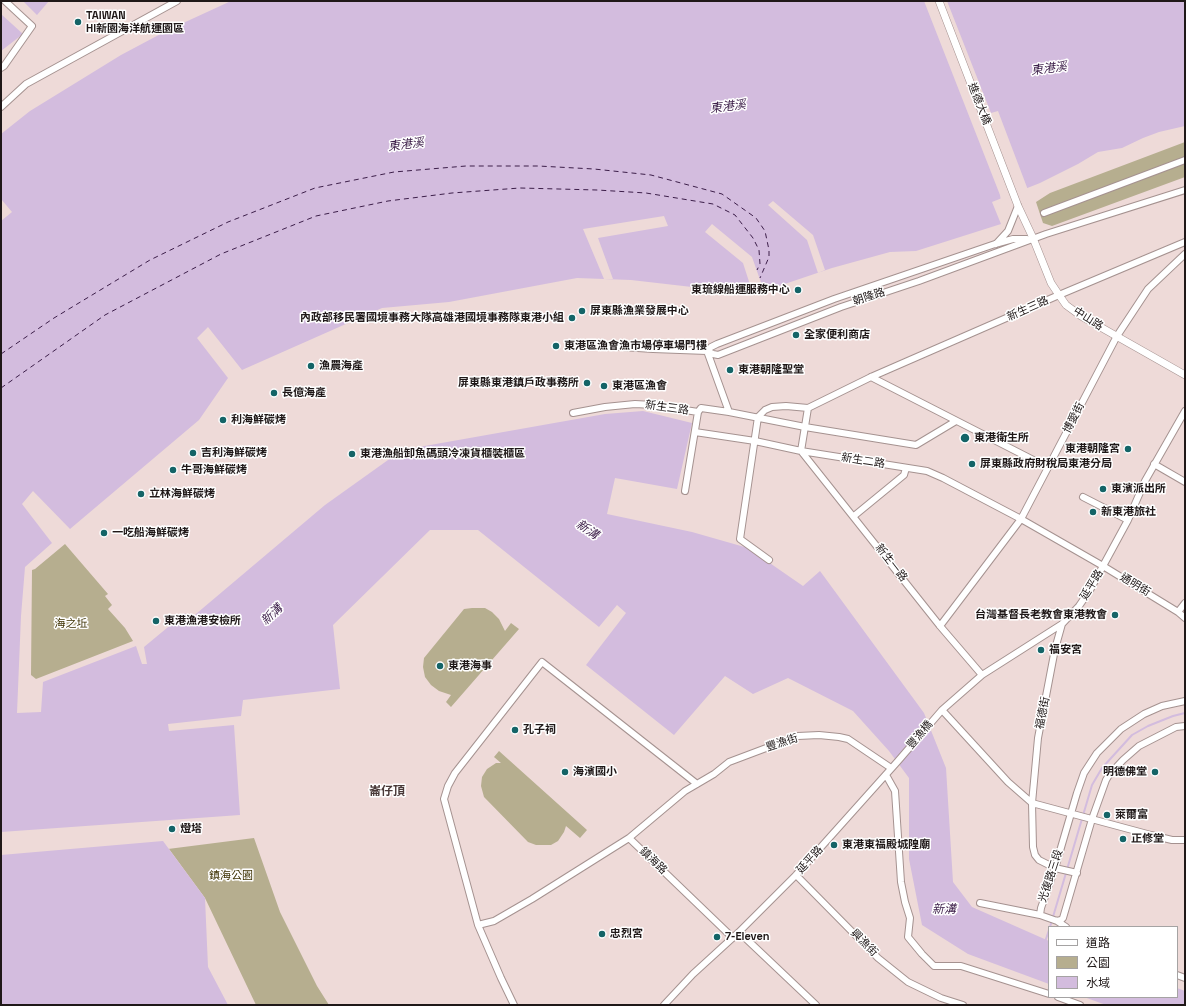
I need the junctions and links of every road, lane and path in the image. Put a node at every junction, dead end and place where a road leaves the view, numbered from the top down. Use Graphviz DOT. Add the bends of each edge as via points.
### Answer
graph roads {
  1 [pos="5,1"];
  2 [pos="177,1"];
  3 [pos="939,1"];
  4 [pos="1,68"];
  5 [pos="1,107"];
  6 [pos="1185,160"];
  7 [pos="1185,190"];
  8 [pos="1018,206"];
  9 [pos="1044,213"];
  10 [pos="1033,238"];
  11 [pos="1185,242"];
  12 [pos="995,244"];
  13 [pos="1185,254"];
  14 [pos="1059,295"];
  15 [pos="1116,336"];
  16 [pos="607,346"];
  17 [pos="707,351"];
  18 [pos="1185,375"];
  19 [pos="871,377"];
  20 [pos="808,408"];
  21 [pos="1185,411"];
  22 [pos="698,412"];
  23 [pos="729,412"];
  24 [pos="573,413"];
  25 [pos="758,417"];
  26 [pos="956,421"];
  27 [pos="805,427"];
  28 [pos="695,432"];
  29 [pos="755,441"];
  30 [pos="801,451"];
  31 [pos="1154,464"];
  32 [pos="1047,467"];
  33 [pos="906,468"];
  34 [pos="1185,482"];
  35 [pos="685,491"];
  36 [pos="1083,497"];
  37 [pos="854,516"];
  38 [pos="1021,519"];
  39 [pos="1128,520"];
  40 [pos="769,560"];
  41 [pos="1103,566"];
  42 [pos="1185,603"];
  43 [pos="1178,612"];
  44 [pos="1185,618"];
  45 [pos="1062,624"];
  46 [pos="940,626"];
  47 [pos="982,675"];
  48 [pos="1185,701"];
  49 [pos="942,710"];
  50 [pos="1185,726"];
  51 [pos="898,761"];
  52 [pos="891,768"];
  53 [pos="886,775"];
  54 [pos="697,784"];
  55 [pos="1032,803"];
  56 [pos="1073,814"];
  57 [pos="1090,818"];
  58 [pos="629,838"];
  59 [pos="1185,840"];
  60 [pos="1055,868"];
  61 [pos="1077,872"];
  62 [pos="796,875"];
  63 [pos="980,903"];
  64 [pos="1042,916"];
  65 [pos="1057,921"];
  66 [pos="478,925"];
  67 [pos="1064,926"];
  68 [pos="739,932"];
  69 [pos="733,938"];
  70 [pos="1048,994"];
  71 [pos="940,998"];
  72 [pos="1061,998"];
  73 [pos="514,1005"];
  74 [pos="664,1005"];
  75 [pos="816,1005"];
  76 [pos="945,1005"];
  77 [pos="963,1005"];
  78 [pos="1080,1005"];
  1 -- 4 [label="street" via="32,26"];
  2 -- 5 [label="street" via="26,84"];
  3 -- 8 [label="street, 進德大橋"];
  6 -- 9 [label="street"];
  7 -- 10 [label="street, 朝隆路"];
  8 -- 10 [label="street, 中山路"];
  8 -- 12 [label="street" via="1008,231"];
  10 -- 12 [label="street, 朝隆路" via="1013,239"];
  10 -- 14 [label="street, 中山路" via="1051,283"];
  10 -- 17 [label="street, 朝隆路" via="919,281 840,307 718,355"];
  11 -- 14 [label="street, 新生三路"];
  12 -- 17 [label="street, 朝隆路" via="816,306 717,344"];
  13 -- 15 [label="street, 博愛街" via="1148,289"];
  14 -- 15 [label="street, 中山路" via="1066,305 1081,316"];
  14 -- 19 [label="street, 新生三路"];
  15 -- 18 [label="street, 中山路"];
  15 -- 32 [label="street, 博愛街"];
  16 -- 17 [label="street, 朝隆路"];
  17 -- 23 [label="street"];
  19 -- 20 [label="street, 新生三路"];
  19 -- 26 [label="street"];
  20 -- 25 [label="street" via="772,407"];
  20 -- 27 [label="street"];
  21 -- 31 [label="street, 延平路"];
  22 -- 23 [label="street, 新生三路" via="700,408"];
  22 -- 24 [label="street, 新生三路" via="635,404"];
  22 -- 28 [label="street"];
  23 -- 25 [label="street, 新生三路"];
  25 -- 27 [label="street, 新生三路"];
  25 -- 29 [label="street"];
  26 -- 27 [label="street, 新生三路" via="916,445"];
  26 -- 32 [label="street"];
  27 -- 30 [label="street"];
  28 -- 29 [label="street, 新生二路"];
  28 -- 35 [label="street"];
  29 -- 30 [label="street, 新生二路"];
  29 -- 40 [label="street" via="740,539"];
  30 -- 33 [label="street, 新生二路"];
  30 -- 37 [label="street, 新生一路"];
  31 -- 34 [label="street"];
  31 -- 39 [label="street, 延平路"];
  32 -- 38 [label="street, 博愛街"];
  33 -- 37 [label="street" via="904,474"];
  33 -- 38 [label="street, 新生二路" via="927,471 943,478"];
  36 -- 39 [label="street"];
  37 -- 46 [label="street, 新生一路"];
  38 -- 41 [label="street, 通明街"];
  38 -- 46 [label="street, 博愛街"];
  39 -- 41 [label="street, 延平路"];
  41 -- 43 [label="street, 通明街"];
  41 -- 45 [label="street, 延平路" via="1081,604"];
  42 -- 43 [label="street"];
  43 -- 44 [label="street, 通明街"];
  45 -- 47 [label="street, 延平路"];
  45 -- 55 [label="street, 福德街" via="1038,738"];
  46 -- 47 [label="street, 新生一路"];
  47 -- 49 [label="street, 延平路"];
  48 -- 56 [label="street, 光復路三段" via="1162,706 1144,714 1121,729 1097,753 1084,773"];
  49 -- 51 [label="street, 豐漁橋"];
  49 -- 55 [label="street" via="1008,782"];
  50 -- 57 [label="street, 光復路三段" via="1176,727 1138,746 1123,760 1106,780"];
  51 -- 52 [label="street, 延平路"];
  52 -- 53 [label="street, 延平路"];
  52 -- 54 [label="street, 豐漁街" via="848,740 819,735 798,736 729,762"];
  53 -- 62 [label="street, 延平路"];
  53 -- 70 [label="street" via="895,791 901,882 910,918 908,937 934,966 961,966"];
  54 -- 58 [label="street, 豐漁街"];
  54 -- 66 [label="street" via="542,662 455,773 444,799"];
  55 -- 56 [label="street"];
  55 -- 60 [label="street, 福德街" via="1035,855 1039,860"];
  56 -- 57 [label="street"];
  56 -- 60 [label="street, 光復路三段"];
  57 -- 59 [label="street" via="1172,840"];
  57 -- 61 [label="street, 光復路三段"];
  58 -- 66 [label="street, 鎮海路" via="494,921"];
  58 -- 69 [label="street, 鎮海路"];
  60 -- 61 [label="street"];
  60 -- 64 [label="street, 光復路三段" via="1041,908"];
  61 -- 65 [label="street, 光復路三段" via="1063,918"];
  62 -- 68 [label="street, 延平路"];
  62 -- 71 [label="street, 興漁街" via="878,958 908,982"];
  63 -- 64 [label="street"];
  64 -- 65 [label="street, 光復路三段"];
  65 -- 67 [label="street"];
  66 -- 73 [label="street"];
  68 -- 69 [label="street, 延平路"];
  68 -- 75 [label="street"];
  69 -- 74 [label="street" via="693,974"];
  71 -- 76 [label="street, 興漁街"];
  71 -- 77 [label="street, 興漁街"];
  72 -- 78 [label="street"];
}
